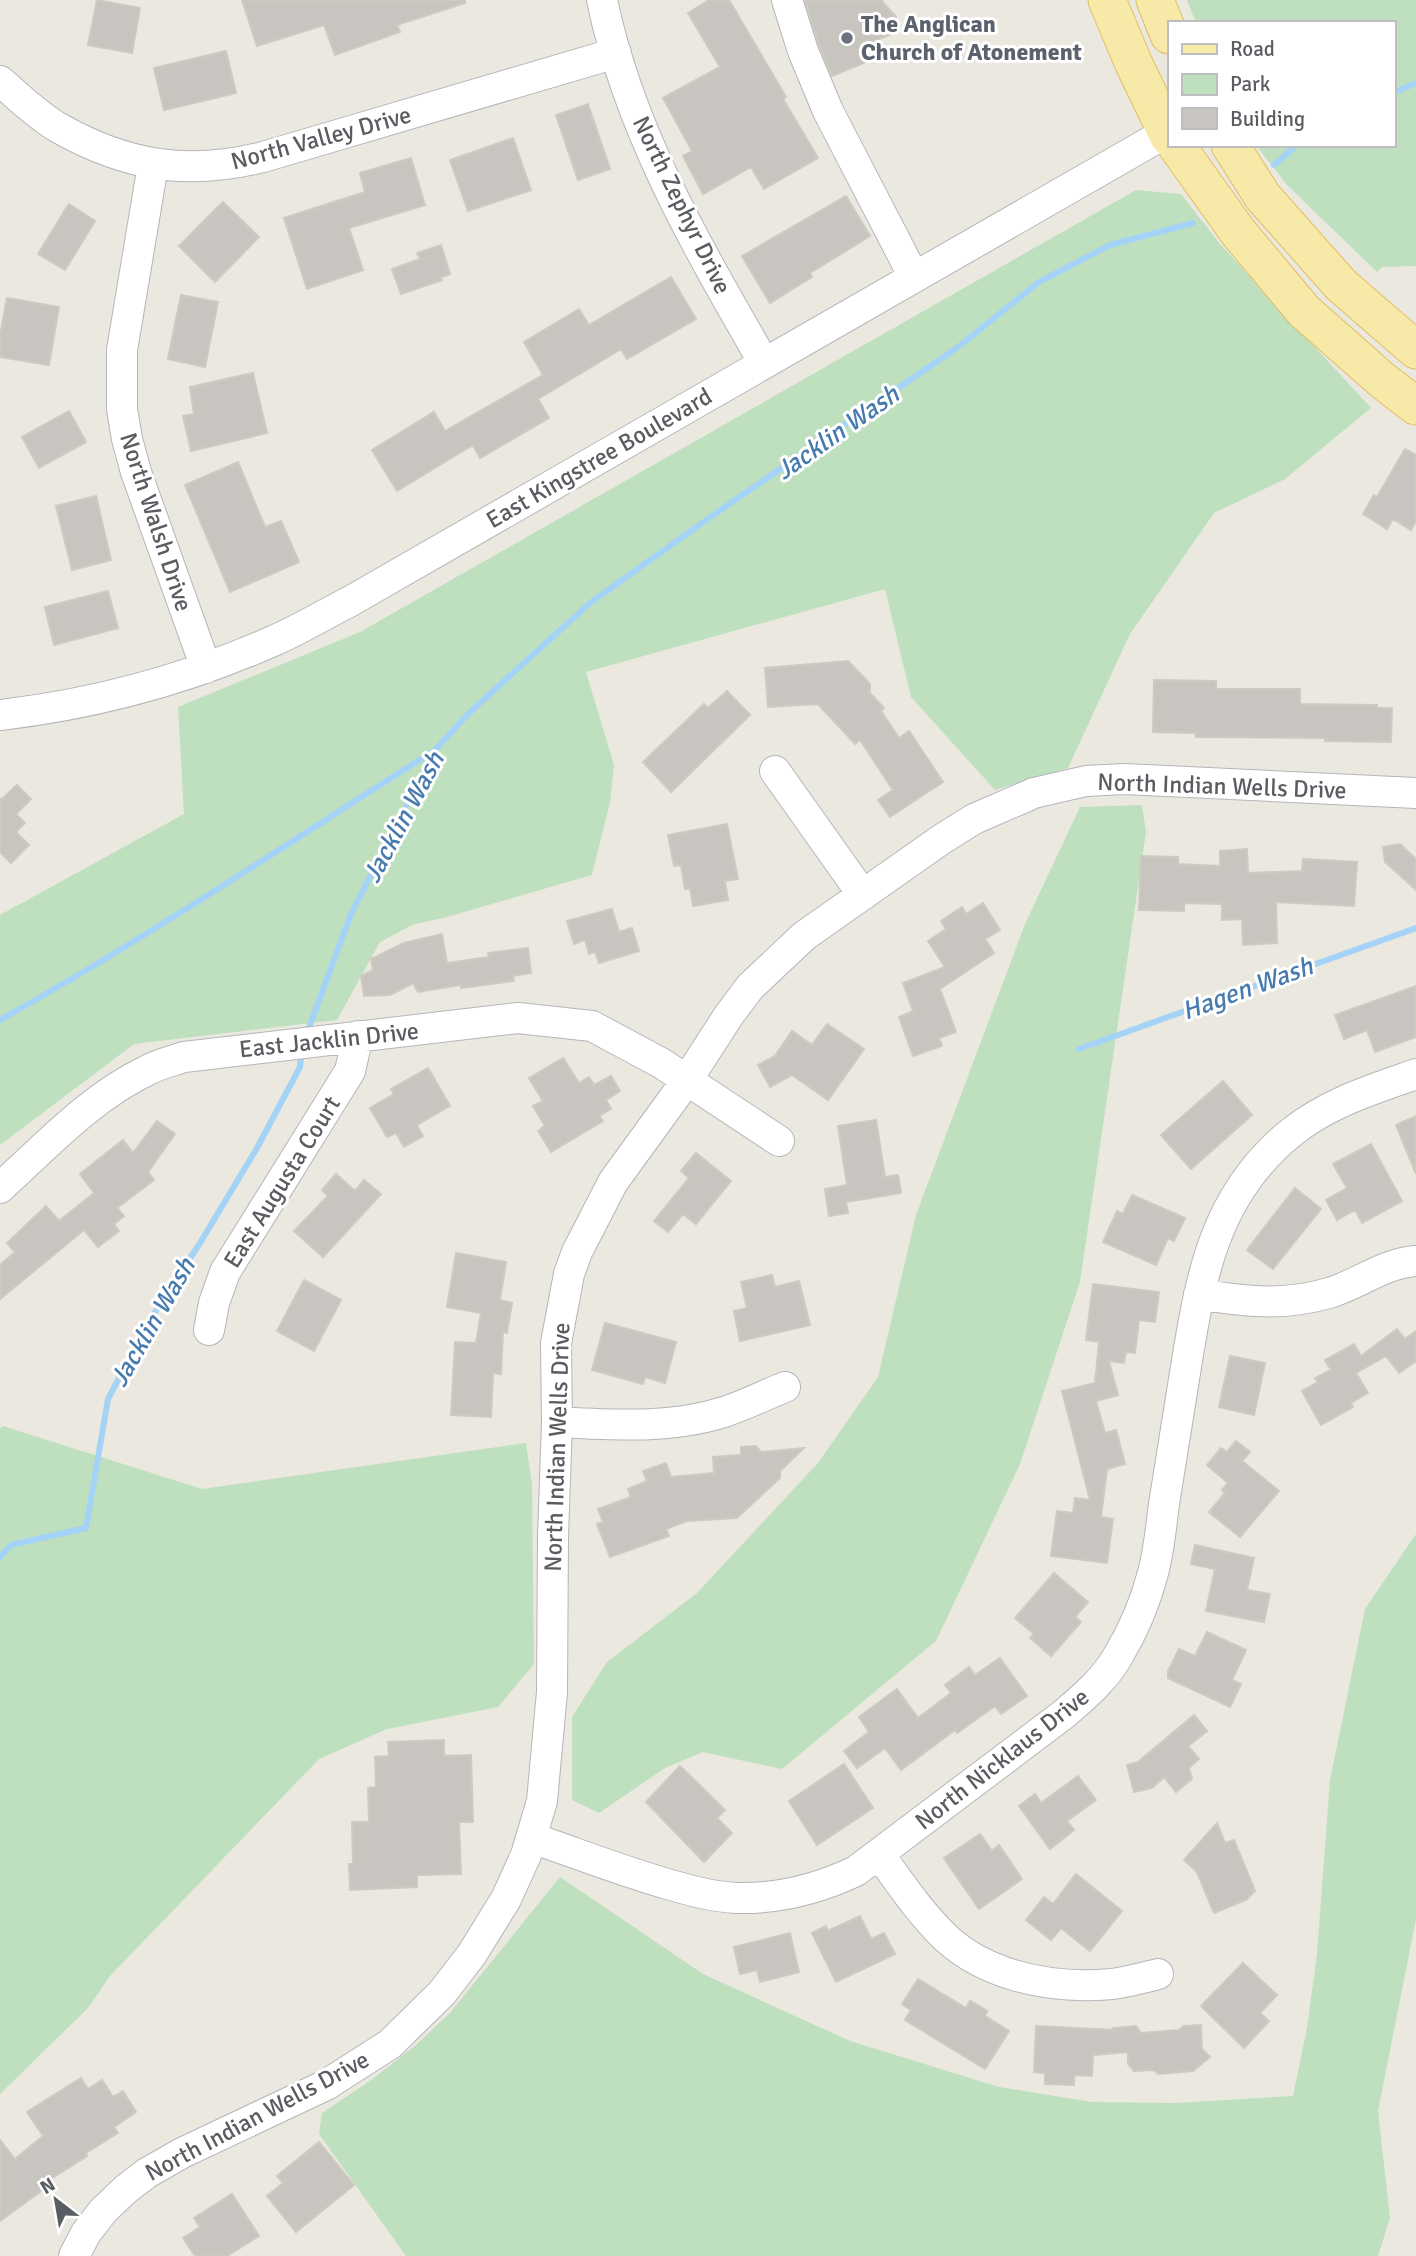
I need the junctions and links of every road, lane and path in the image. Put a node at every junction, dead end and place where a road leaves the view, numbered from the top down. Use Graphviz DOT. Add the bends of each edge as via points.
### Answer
graph roads {
  1 [pos="602,0"];
  2 [pos="787,0"];
  3 [pos="1107,0"];
  4 [pos="1155,0"];
  5 [pos="1168,32"];
  6 [pos="616,53"];
  7 [pos="0,81"];
  8 [pos="1168,132"];
  9 [pos="1168,137"];
  10 [pos="1178,147"];
  11 [pos="1231,147"];
  12 [pos="153,165"];
  13 [pos="915,278"];
  14 [pos="1416,350"];
  15 [pos="764,363"];
  16 [pos="1416,406"];
  17 [pos="206,668"];
  18 [pos="0,715"];
  19 [pos="775,771"];
  20 [pos="1416,793"];
  21 [pos="863,894"];
  22 [pos="358,1037"];
  23 [pos="1416,1074"];
  24 [pos="687,1080"];
  25 [pos="779,1141"];
  26 [pos="0,1188"];
  27 [pos="1416,1261"];
  28 [pos="1199,1294"];
  29 [pos="209,1330"];
  30 [pos="785,1387"];
  31 [pos="557,1422"];
  32 [pos="532,1838"];
  33 [pos="879,1854"];
  34 [pos="1158,1974"];
  35 [pos="74,2256"];
  1 -- 6 [label="street, North Zephyr Drive"];
  2 -- 13 [label="street" via="828,111"];
  3 -- 8 [label="main road"];
  4 -- 5 [label="main road"];
  6 -- 12 [label="street, North Valley Drive" via="244,162"];
  6 -- 15 [label="street, North Zephyr Drive" via="671,196"];
  7 -- 12 [label="street, North Valley Drive" via="58,128"];
  9 -- 13 [label="street, East Kingstree Boulevard"];
  10 -- 16 [label="main road" via="1238,232 1304,310"];
  11 -- 14 [label="main road" via="1263,197 1341,285"];
  12 -- 17 [label="street, North Walsh Drive" via="122,350 122,410 136,472"];
  13 -- 15 [label="street, East Kingstree Boulevard"];
  15 -- 17 [label="street, East Kingstree Boulevard" via="349,602 276,640"];
  17 -- 18 [label="street, East Kingstree Boulevard" via="121,695"];
  19 -- 21 [label="street"];
  20 -- 21 [label="street, North Indian Wells Drive" via="1124,779 1069,784 1034,793 974,819"];
  21 -- 24 [label="street, North Indian Wells Drive" via="804,936 750,987"];
  22 -- 24 [label="street, East Jacklin Drive" via="518,1018 592,1026"];
  22 -- 26 [label="street, East Jacklin Drive" via="184,1058 149,1069 88,1109"];
  22 -- 29 [label="street, East Augusta Court" via="350,1071 225,1272"];
  23 -- 28 [label="street, North Nicklaus Drive" via="1333,1106 1273,1148 1234,1198 1219,1227"];
  24 -- 25 [label="street, East Jacklin Drive"];
  24 -- 31 [label="street, North Indian Wells Drive" via="613,1182 577,1252 556,1343"];
  27 -- 28 [label="street" via="1401,1262 1331,1293 1294,1301 1265,1303"];
  28 -- 33 [label="street, North Nicklaus Drive" via="1153,1572 1118,1657 1065,1714"];
  30 -- 31 [label="street" via="725,1412 683,1421"];
  31 -- 32 [label="street, North Indian Wells Drive" via="551,1705 542,1801"];
  32 -- 33 [label="street, North Nicklaus Drive" via="706,1895 736,1898 802,1892 828,1884"];
  32 -- 35 [label="street, North Indian Wells Drive" via="506,1899 472,1954 442,1993 390,2044 326,2085 147,2173 103,2211"];
  33 -- 34 [label="street" via="947,1939 998,1970 1048,1982 1094,1986"];
}
